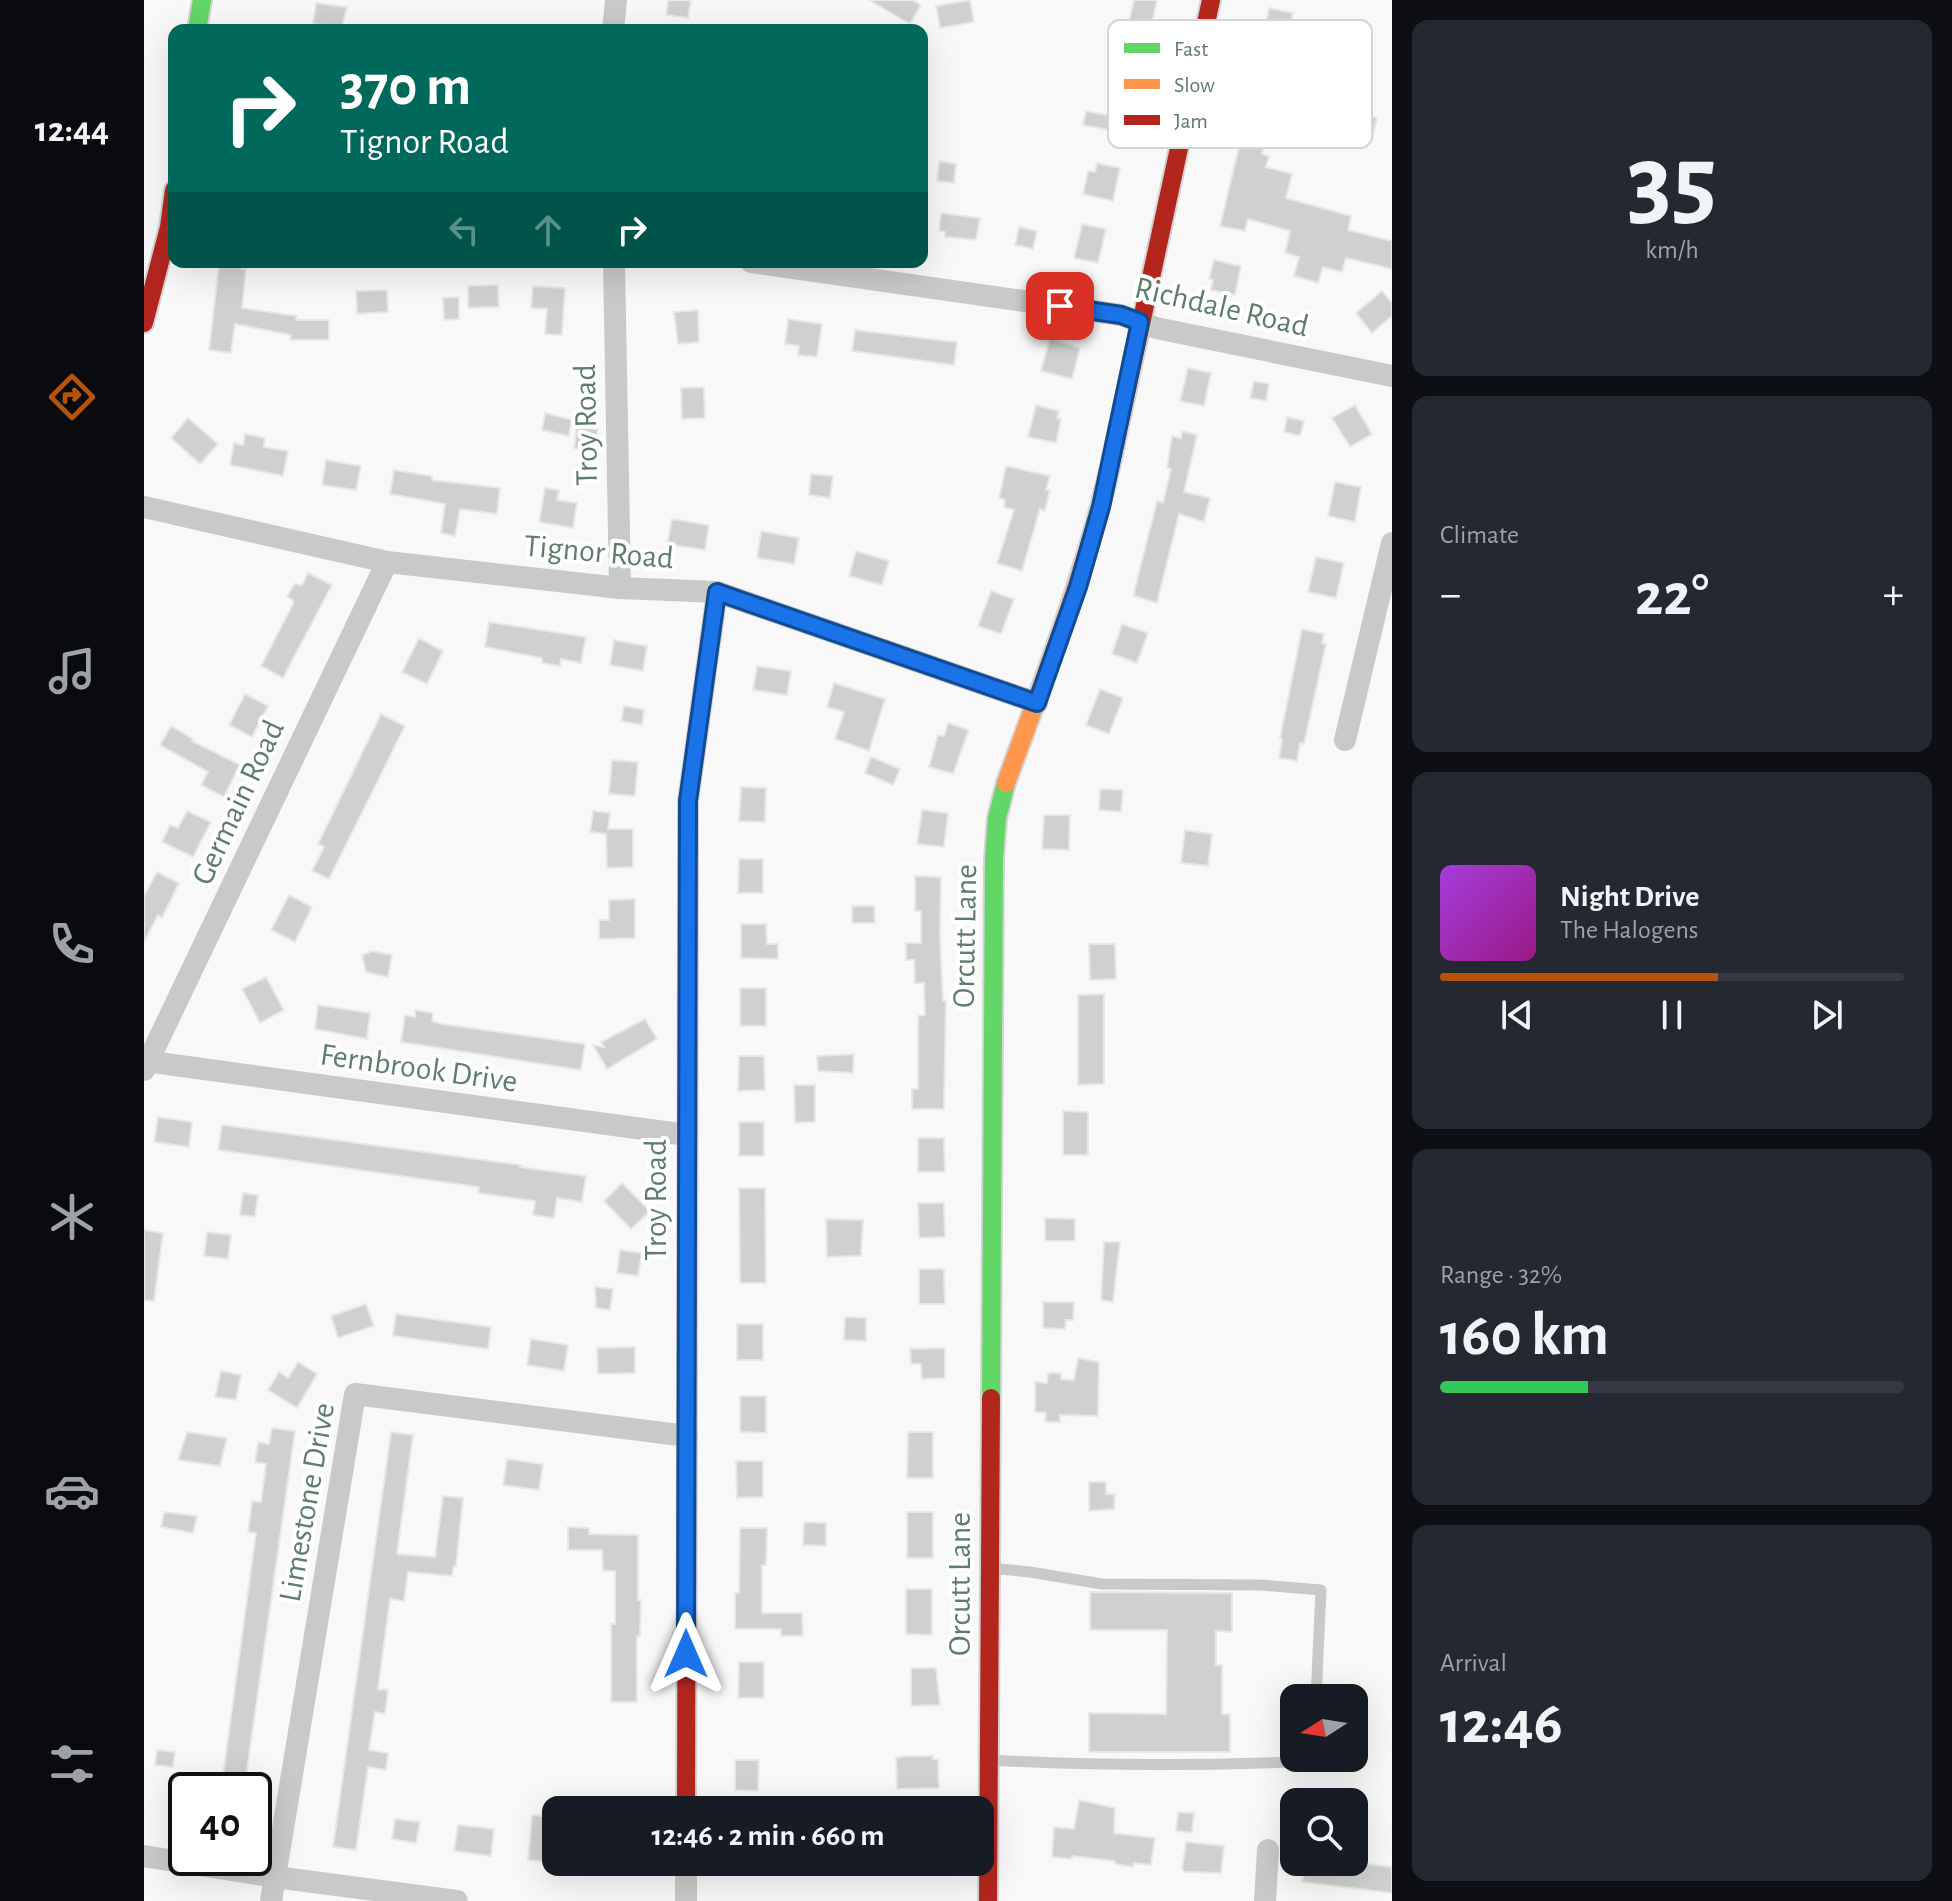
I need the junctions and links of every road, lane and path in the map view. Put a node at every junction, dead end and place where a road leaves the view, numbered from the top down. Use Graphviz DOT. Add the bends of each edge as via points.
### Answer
graph roads {
  1 [pos="202,0"];
  2 [pos="616,0"];
  3 [pos="1211,0"];
  4 [pos="1207,20"];
  5 [pos="198,24"];
  6 [pos="614,24"];
  7 [pos="1178,148"];
  8 [pos="168,238"];
  9 [pos="614,268"];
  10 [pos="793,268"];
  11 [pos="1140,322"];
  12 [pos="144,323"];
  13 [pos="1392,376"];
  14 [pos="144,507"];
  15 [pos="1392,543"];
  16 [pos="387,562"];
  17 [pos="620,588"];
  18 [pos="717,592"];
  19 [pos="1037,703"];
  20 [pos="1345,740"];
  21 [pos="146,1064"];
  22 [pos="687,1135"];
  23 [pos="687,1436"];
  24 [pos="989,1568"];
  25 [pos="1317,1684"];
  26 [pos="988,1760"];
  27 [pos="1280,1763"];
  28 [pos="686,1796"];
  29 [pos="1268,1850"];
  30 [pos="144,1856"];
  31 [pos="686,1876"];
  32 [pos="275,1877"];
  33 [pos="271,1901"];
  34 [pos="457,1901"];
  35 [pos="686,1901"];
  36 [pos="988,1901"];
  37 [pos="1265,1901"];
  1 -- 5 [label="street"];
  2 -- 6 [label="street"];
  3 -- 4 [label="street, Orcutt Lane"];
  7 -- 11 [label="street, Orcutt Lane"];
  8 -- 12 [label="street"];
  9 -- 17 [label="street, Troy Road"];
  10 -- 11 [label="street, Richdale Road"];
  11 -- 13 [label="street, Richdale Road"];
  11 -- 19 [label="street, Orcutt Lane" via="1101,507"];
  14 -- 16 [label="street, Tignor Road"];
  15 -- 20 [label="street"];
  16 -- 17 [label="street, Tignor Road"];
  16 -- 21 [label="street, Germain Road"];
  17 -- 18 [label="street, Tignor Road"];
  18 -- 19 [label="street, Tignor Road"];
  18 -- 22 [label="street, Troy Road" via="688,801"];
  19 -- 24 [label="street, Orcutt Lane" via="1002,794 994,859"];
  21 -- 22 [label="street, Fernbrook Drive"];
  22 -- 23 [label="street, Troy Road"];
  23 -- 28 [label="street, Troy Road"];
  23 -- 32 [label="street, Limestone Drive" via="355,1394"];
  24 -- 25 [label="lane" via="1102,1584 1321,1590"];
  24 -- 26 [label="street, Orcutt Lane"];
  26 -- 27 [label="lane" via="1085,1765"];
  26 -- 36 [label="street, Orcutt Lane"];
  29 -- 37 [label="street"];
  30 -- 32 [label="street"];
  31 -- 35 [label="street"];
  32 -- 33 [label="street, Limestone Drive"];
  32 -- 34 [label="street"];
}
